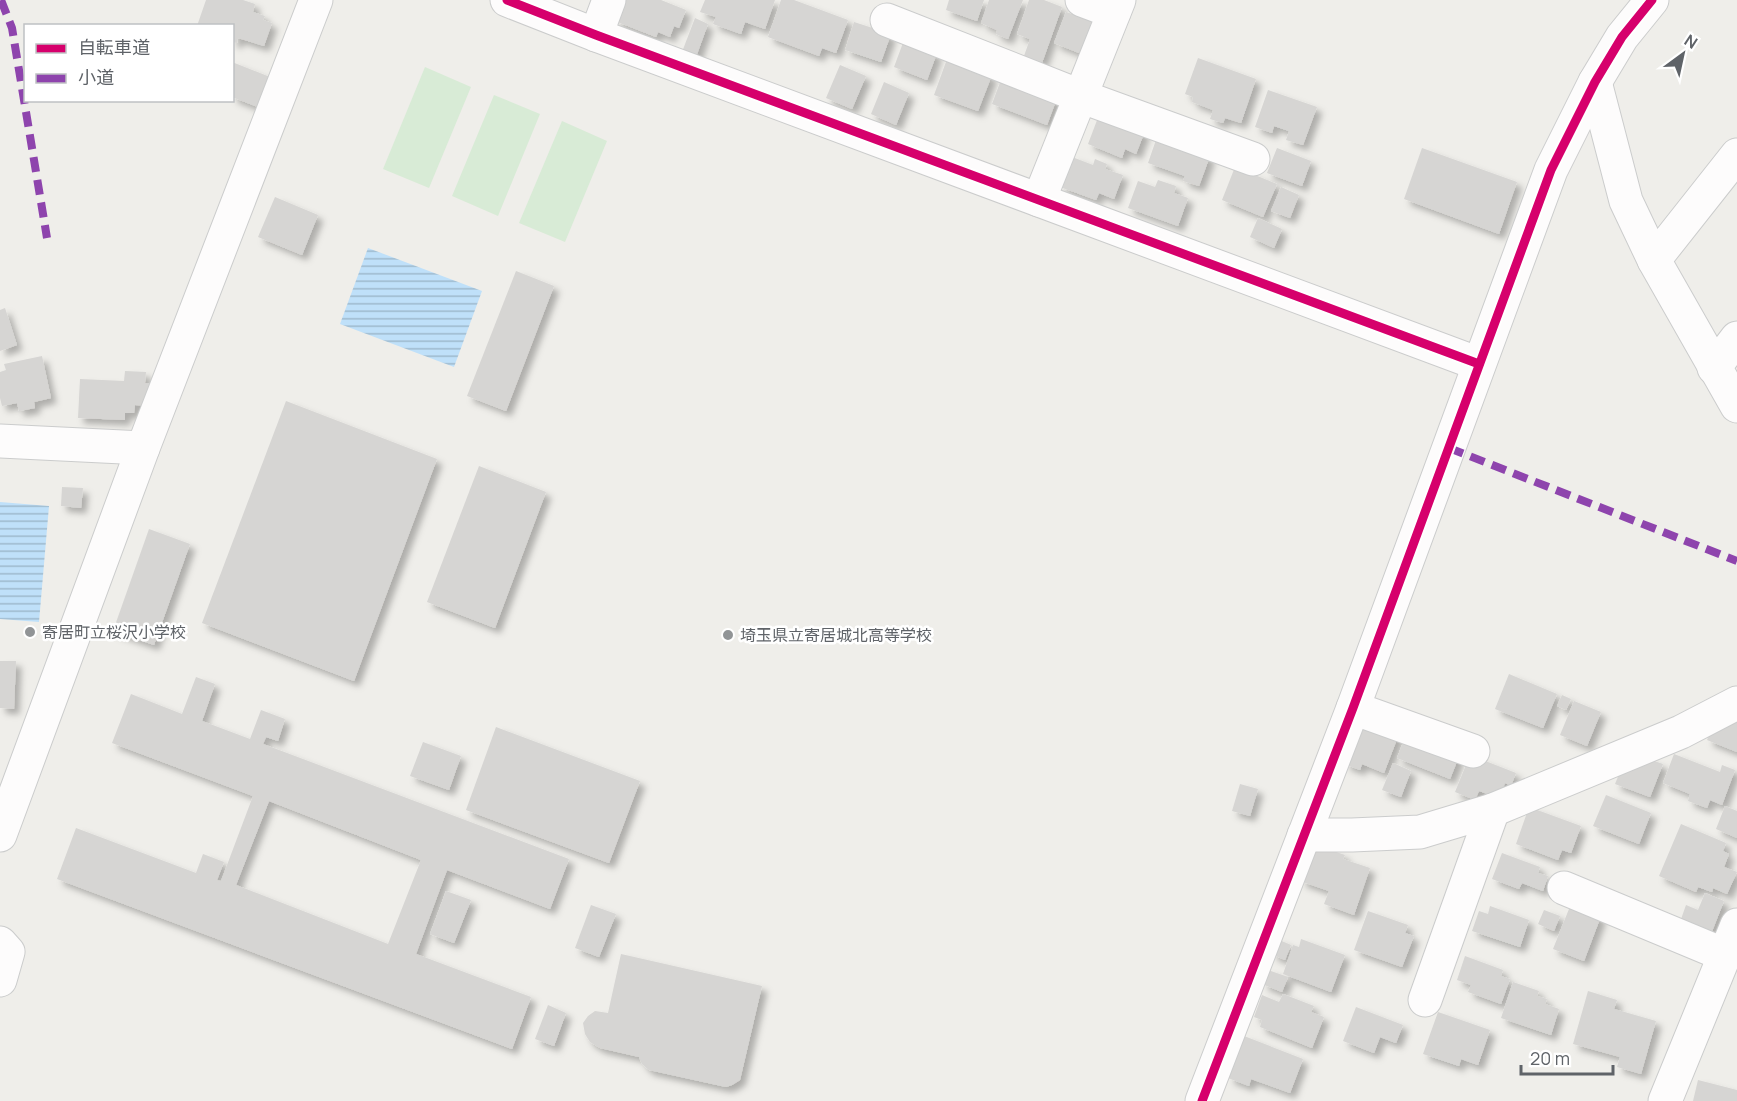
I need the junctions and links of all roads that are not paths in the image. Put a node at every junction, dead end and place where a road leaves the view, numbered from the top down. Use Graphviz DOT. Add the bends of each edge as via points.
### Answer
graph roads {
  1 [pos="316,0"];
  2 [pos="507,0"];
  3 [pos="609,0"];
  4 [pos="1082,0"];
  5 [pos="1652,0"];
  6 [pos="1117,6"];
  7 [pos="887,20"];
  8 [pos="596,35"];
  9 [pos="1595,82"];
  10 [pos="1080,96"];
  11 [pos="1737,155"];
  12 [pos="1253,159"];
  13 [pos="1039,200"];
  14 [pos="1654,260"];
  15 [pos="1737,338"];
  16 [pos="1479,364"];
  17 [pos="1714,368"];
  18 [pos="1737,406"];
  19 [pos="0,441"];
  20 [pos="143,448"];
  21 [pos="1737,703"];
  22 [pos="1353,708"];
  23 [pos="1473,751"];
  24 [pos="1493,810"];
  25 [pos="0,835"];
  26 [pos="1304,835"];
  27 [pos="1564,888"];
  28 [pos="1737,925"];
  29 [pos="0,943"];
  30 [pos="1725,955"];
  31 [pos="0,980"];
  32 [pos="1425,1000"];
  33 [pos="1202,1101"];
  34 [pos="1665,1101"];
  1 -- 20 [label="street"];
  2 -- 8 [label="street"];
  3 -- 8 [label="street"];
  4 -- 6 [label="street"];
  5 -- 9 [label="street" via="1622,37"];
  6 -- 10 [label="street"];
  7 -- 10 [label="street"];
  8 -- 13 [label="street"];
  9 -- 14 [label="street" via="1626,201"];
  9 -- 16 [label="street" via="1551,170"];
  10 -- 12 [label="street"];
  10 -- 13 [label="street"];
  11 -- 14 [label="street"];
  13 -- 16 [label="street"];
  14 -- 17 [label="street"];
  15 -- 17 [label="street"];
  16 -- 22 [label="street"];
  17 -- 18 [label="street"];
  19 -- 20 [label="street"];
  20 -- 25 [label="street"];
  21 -- 24 [label="street" via="1681,732"];
  22 -- 23 [label="street"];
  22 -- 26 [label="street"];
  24 -- 26 [label="street" via="1420,832"];
  24 -- 32 [label="street"];
  26 -- 33 [label="street"];
  27 -- 30 [label="street"];
  28 -- 30 [label="street"];
  29 -- 31 [label="street" via="8,952"];
  30 -- 34 [label="street"];
}
